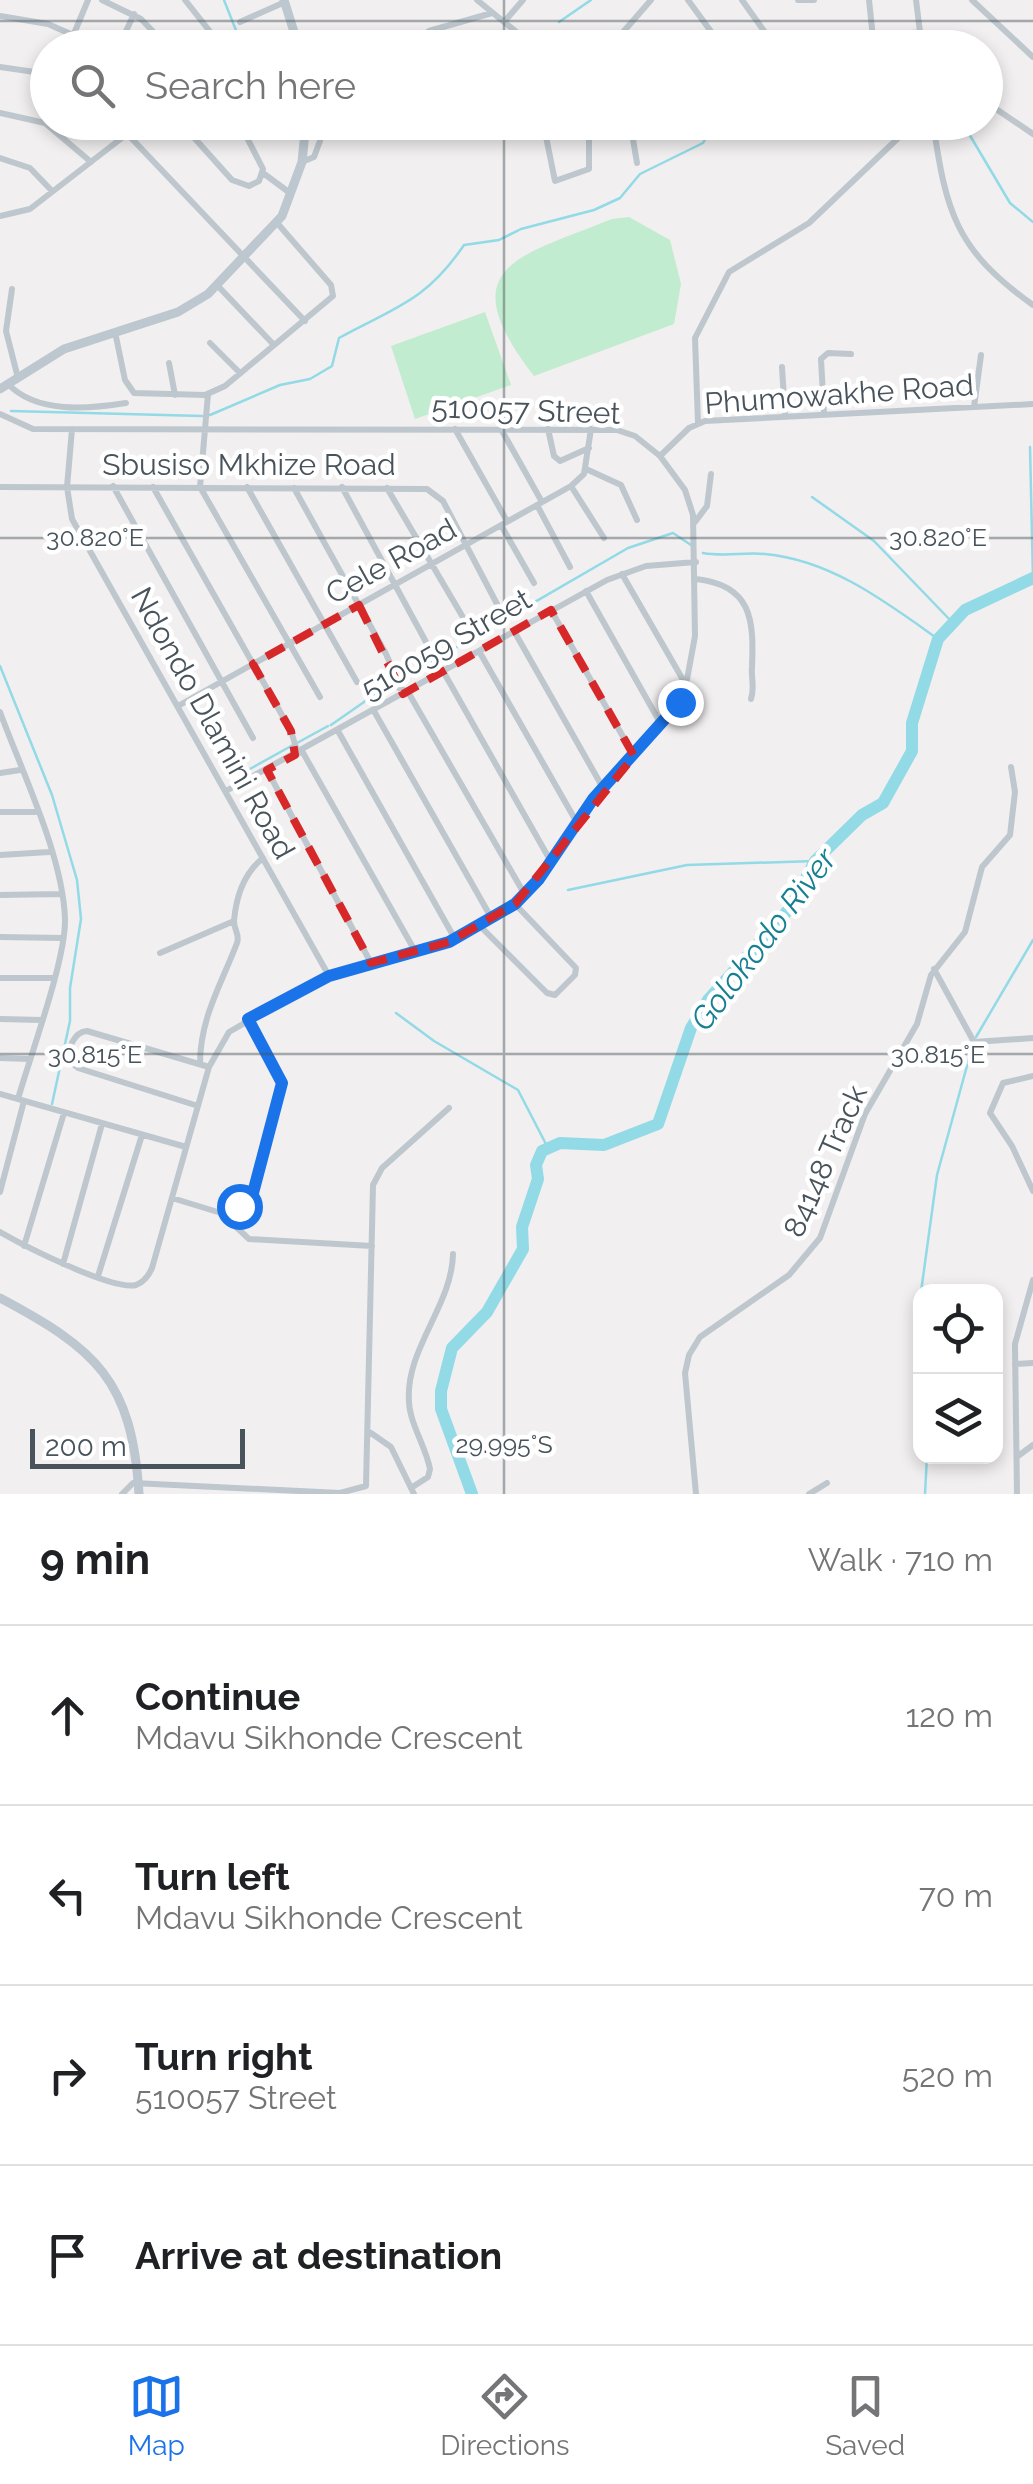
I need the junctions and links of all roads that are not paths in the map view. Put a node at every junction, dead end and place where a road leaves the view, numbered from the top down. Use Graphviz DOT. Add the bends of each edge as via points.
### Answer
graph roads {
  1 [pos="88,0"];
  2 [pos="102,0"];
  3 [pos="184,0"];
  4 [pos="476,0"];
  5 [pos="524,0"];
  6 [pos="651,0"];
  7 [pos="688,0"];
  8 [pos="742,0"];
  9 [pos="798,0"];
  10 [pos="814,0"];
  11 [pos="869,0"];
  12 [pos="916,0"];
  13 [pos="972,0"];
  14 [pos="284,1"];
  15 [pos="492,13"];
  16 [pos="134,14"];
  17 [pos="0,16"];
  18 [pos="240,22"];
  19 [pos="504,22"];
  20 [pos="62,30"];
  21 [pos="76,30"];
  22 [pos="126,30"];
  23 [pos="150,30"];
  24 [pos="208,30"];
  25 [pos="292,30"];
  26 [pos="432,30"];
  27 [pos="514,30"];
  28 [pos="625,30"];
  29 [pos="710,30"];
  30 [pos="763,30"];
  31 [pos="872,30"];
  32 [pos="920,30"];
  33 [pos="1033,57"];
  34 [pos="0,68"];
  35 [pos="30,72"];
  36 [pos="0,114"];
  37 [pos="1003,114"];
  38 [pos="30,120"];
  39 [pos="1033,134"];
  40 [pos="65,140"];
  41 [pos="119,140"];
  42 [pos="133,140"];
  43 [pos="197,140"];
  44 [pos="247,140"];
  45 [pos="304,140"];
  46 [pos="320,140"];
  47 [pos="545,140"];
  48 [pos="588,140"];
  49 [pos="633,140"];
  50 [pos="896,140"];
  51 [pos="935,140"];
  52 [pos="0,158"];
  53 [pos="91,162"];
  54 [pos="302,162"];
  55 [pos="637,163"];
  56 [pos="263,174"];
  57 [pos="52,191"];
  58 [pos="292,194"];
  59 [pos="0,216"];
  60 [pos="278,224"];
  61 [pos="243,259"];
  62 [pos="217,285"];
  63 [pos="12,289"];
  64 [pos="1033,305"];
  65 [pos="305,321"];
  66 [pos="115,332"];
  67 [pos="210,343"];
  68 [pos="274,345"];
  69 [pos="851,354"];
  70 [pos="981,356"];
  71 [pos="169,363"];
  72 [pos="782,367"];
  73 [pos="240,373"];
  74 [pos="8,384"];
  75 [pos="208,394"];
  76 [pos="174,395"];
  77 [pos="126,403"];
  78 [pos="1033,404"];
  79 [pos="974,407"];
  80 [pos="0,414"];
  81 [pos="824,414"];
  82 [pos="785,416"];
  83 [pos="698,423"];
  84 [pos="72,429"];
  85 [pos="204,429"];
  86 [pos="455,429"];
  87 [pos="501,429"];
  88 [pos="548,429"];
  89 [pos="592,429"];
  90 [pos="589,448"];
  91 [pos="660,456"];
  92 [pos="586,469"];
  93 [pos="711,474"];
  94 [pos="112,485"];
  95 [pos="571,486"];
  96 [pos="0,487"];
  97 [pos="68,487"];
  98 [pos="153,487"];
  99 [pos="200,487"];
  100 [pos="246,487"];
  101 [pos="294,487"];
  102 [pos="342,488"];
  103 [pos="387,488"];
  104 [pos="540,504"];
  105 [pos="637,520"];
  106 [pos="504,523"];
  107 [pos="694,523"];
  108 [pos="604,538"];
  109 [pos="465,545"];
  110 [pos="696,562"];
  111 [pos="430,564"];
  112 [pos="570,567"];
  113 [pos="622,574"];
  114 [pos="696,578"];
  115 [pos="534,582"];
  116 [pos="394,585"];
  117 [pos="586,590"];
  118 [pos="498,604"];
  119 [pos="359,605"];
  120 [pos="550,610"];
  121 [pos="464,619"];
  122 [pos="324,624"];
  123 [pos="514,631"];
  124 [pos="426,642"];
  125 [pos="289,644"];
  126 [pos="479,651"];
  127 [pos="253,664"];
  128 [pos="443,671"];
  129 [pos="220,682"];
  130 [pos="357,682"];
  131 [pos="686,685"];
  132 [pos="408,692"];
  133 [pos="320,697"];
  134 [pos="751,699"];
  135 [pos="178,706"];
  136 [pos="374,711"];
  137 [pos="0,712"];
  138 [pos="662,726"];
  139 [pos="3,730"];
  140 [pos="338,731"];
  141 [pos="253,738"];
  142 [pos="300,753"];
  143 [pos="634,756"];
  144 [pos="1010,767"];
  145 [pos="20,770"];
  146 [pos="267,770"];
  147 [pos="0,773"];
  148 [pos="602,788"];
  149 [pos="226,791"];
  150 [pos="0,812"];
  151 [pos="36,812"];
  152 [pos="576,821"];
  153 [pos="50,852"];
  154 [pos="0,855"];
  155 [pos="264,858"];
  156 [pos="550,860"];
  157 [pos="60,894"];
  158 [pos="0,895"];
  159 [pos="525,895"];
  160 [pos="515,904"];
  161 [pos="492,919"];
  162 [pos="234,922"];
  163 [pos="480,926"];
  164 [pos="0,937"];
  165 [pos="63,938"];
  166 [pos="455,939"];
  167 [pos="415,951"];
  168 [pos="160,953"];
  169 [pos="371,963"];
  170 [pos="934,969"];
  171 [pos="329,976"];
  172 [pos="0,978"];
  173 [pos="52,978"];
  174 [pos="0,1018"];
  175 [pos="248,1019"];
  176 [pos="40,1020"];
  177 [pos="1033,1038"];
  178 [pos="0,1058"];
  179 [pos="29,1059"];
  180 [pos="205,1065"];
  181 [pos="1033,1076"];
  182 [pos="0,1094"];
  183 [pos="21,1100"];
  184 [pos="198,1106"];
  185 [pos="448,1108"];
  186 [pos="64,1113"];
  187 [pos="102,1124"];
  188 [pos="142,1135"];
  189 [pos="186,1148"];
  190 [pos="1033,1191"];
  191 [pos="0,1192"];
  192 [pos="172,1198"];
  193 [pos="221,1213"];
  194 [pos="0,1232"];
  195 [pos="24,1246"];
  196 [pos="372,1246"];
  197 [pos="453,1254"];
  198 [pos="63,1264"];
  199 [pos="98,1276"];
  200 [pos="1033,1280"];
  201 [pos="0,1298"];
  202 [pos="1033,1363"];
  203 [pos="1015,1364"];
  204 [pos="370,1433"];
  205 [pos="1033,1445"];
  206 [pos="1017,1456"];
  207 [pos="828,1483"];
  208 [pos="139,1489"];
  209 [pos="188,1490"];
  210 [pos="226,1491"];
  211 [pos="413,1491"];
  212 [pos="268,1492"];
  213 [pos="122,1494"];
  214 [pos="696,1494"];
  215 [pos="809,1494"];
  216 [pos="1017,1494"];
  1 -- 21 [label="street"];
  2 -- 16 [label="street"];
  3 -- 24 [label="street"];
  4 -- 15 [label="street"];
  5 -- 19 [label="street"];
  6 -- 28 [label="street"];
  7 -- 29 [label="street"];
  8 -- 30 [label="street"];
  9 -- 10 [label="street"];
  11 -- 31 [label="street"];
  12 -- 32 [label="street"];
  13 -- 33 [label="street"];
  14 -- 18 [label="street"];
  14 -- 25 [label="street"];
  15 -- 19 [label="street"];
  15 -- 26 [label="street"];
  16 -- 22 [label="street"];
  16 -- 23 [label="street"];
  17 -- 20 [label="street"];
  19 -- 27 [label="street"];
  34 -- 35 [label="street"];
  36 -- 38 [label="street"];
  37 -- 39 [label="street"];
  40 -- 53 [label="street"];
  41 -- 53 [label="street"];
  42 -- 61 [label="street"];
  43 -- 56 [label="street" via="237,184 249,186"];
  44 -- 56 [label="street"];
  45 -- 54 [label="street"];
  46 -- 54 [label="street" via="314,157"];
  47 -- 48 [label="street" via="551,178 558,181 589,168"];
  49 -- 55 [label="street"];
  50 -- 83 [label="street" via="809,223 729,272 693,345"];
  51 -- 64 [label="street" via="953,220 990,272"];
  52 -- 57 [label="street" via="30,168"];
  53 -- 57 [label="street"];
  54 -- 58 [label="street"];
  56 -- 58 [label="street"];
  57 -- 59 [label="street" via="23,212"];
  58 -- 60 [label="street"];
  60 -- 61 [label="street"];
  60 -- 65 [label="street" via="333,289 325,307"];
  61 -- 62 [label="street"];
  61 -- 65 [label="street"];
  62 -- 66 [label="street" via="178,312"];
  62 -- 68 [label="street"];
  63 -- 74 [label="street"];
  65 -- 68 [label="street"];
  66 -- 74 [label="street" via="64,349"];
  66 -- 76 [label="street" via="130,390"];
  67 -- 73 [label="street"];
  68 -- 73 [label="street"];
  69 -- 81 [label="street" via="820,359"];
  70 -- 79 [label="street"];
  71 -- 76 [label="street"];
  72 -- 82 [label="street"];
  73 -- 75 [label="street"];
  74 -- 77 [label="street" via="40,404"];
  75 -- 76 [label="street"];
  75 -- 85 [label="street"];
  78 -- 79 [label="street, Phumowakhe Road"];
  79 -- 81 [label="street, Phumowakhe Road"];
  80 -- 84 [label="street, 510057 Street" via="26,428"];
  81 -- 82 [label="street, Phumowakhe Road"];
  82 -- 83 [label="street, Phumowakhe Road"];
  83 -- 91 [label="street, Phumowakhe Road"];
  84 -- 85 [label="street, 510057 Street"];
  84 -- 97 [label="street, Ndondo Dlamini Road"];
  85 -- 86 [label="street, 510057 Street"];
  85 -- 99 [label="street"];
  86 -- 87 [label="street, 510057 Street"];
  86 -- 106 [label="street"];
  87 -- 88 [label="street, 510057 Street"];
  87 -- 104 [label="street"];
  88 -- 89 [label="street, 510057 Street"];
  88 -- 90 [label="street" via="560,460"];
  89 -- 90 [label="street"];
  89 -- 91 [label="street, 510057 Street" via="627,432"];
  90 -- 92 [label="street"];
  91 -- 107 [label="street, 510057 Street" via="685,490"];
  92 -- 95 [label="street, Cele Road"];
  92 -- 105 [label="street" via="621,485"];
  93 -- 107 [label="street" via="707,506"];
  94 -- 97 [label="street, Sbusiso Mkhize Road"];
  94 -- 98 [label="street, Sbusiso Mkhize Road"];
  94 -- 129 [label="street"];
  95 -- 104 [label="street, Cele Road"];
  95 -- 108 [label="street"];
  96 -- 97 [label="street, Sbusiso Mkhize Road"];
  97 -- 135 [label="street, Ndondo Dlamini Road" via="72,520"];
  98 -- 99 [label="street, Sbusiso Mkhize Road"];
  98 -- 127 [label="street"];
  99 -- 100 [label="street, Sbusiso Mkhize Road"];
  99 -- 125 [label="street"];
  100 -- 101 [label="street, Sbusiso Mkhize Road"];
  100 -- 122 [label="street"];
  101 -- 102 [label="street, Sbusiso Mkhize Road"];
  101 -- 119 [label="street"];
  102 -- 103 [label="street, Sbusiso Mkhize Road"];
  102 -- 116 [label="street"];
  103 -- 109 [label="street, Sbusiso Mkhize Road" via="434,491"];
  103 -- 111 [label="street"];
  104 -- 106 [label="street, Cele Road"];
  104 -- 112 [label="street"];
  106 -- 109 [label="street, Cele Road"];
  106 -- 115 [label="street"];
  107 -- 110 [label="street, 510057 Street"];
  109 -- 111 [label="street, Cele Road"];
  109 -- 118 [label="street"];
  110 -- 113 [label="street, 510059 Street"];
  110 -- 114 [label="street, 510057 Street"];
  111 -- 116 [label="street, Cele Road"];
  111 -- 121 [label="street"];
  113 -- 117 [label="street, 510059 Street"];
  113 -- 131 [label="street"];
  114 -- 131 [label="street, 510057 Street"];
  114 -- 134 [label="street" via="723,583 745,605 756,645"];
  116 -- 119 [label="street, Cele Road"];
  116 -- 124 [label="street"];
  117 -- 120 [label="street, 510059 Street"];
  117 -- 138 [label="street"];
  119 -- 122 [label="street, Cele Road"];
  119 -- 132 [label="street" via="394,672 388,682"];
  120 -- 123 [label="street, 510059 Street"];
  120 -- 143 [label="street"];
  122 -- 125 [label="street, Cele Road"];
  122 -- 130 [label="street"];
  123 -- 126 [label="street, 510059 Street"];
  123 -- 148 [label="street"];
  125 -- 127 [label="street, Cele Road"];
  125 -- 133 [label="street"];
  126 -- 128 [label="street, 510059 Street"];
  126 -- 152 [label="street"];
  127 -- 129 [label="street, Cele Road"];
  127 -- 142 [label="street"];
  128 -- 132 [label="street, 510059 Street"];
  128 -- 156 [label="street"];
  129 -- 135 [label="street, Cele Road"];
  129 -- 141 [label="street"];
  131 -- 138 [label="street, 510057 Street"];
  132 -- 136 [label="street, 510059 Street"];
  132 -- 159 [label="street"];
  135 -- 149 [label="street, Ndondo Dlamini Road"];
  136 -- 140 [label="street, 510059 Street"];
  136 -- 161 [label="street"];
  137 -- 139 [label="street"];
  138 -- 143 [label="street, 510057 Street"];
  139 -- 145 [label="street"];
  140 -- 142 [label="street, 510059 Street"];
  140 -- 166 [label="street"];
  142 -- 146 [label="street, 510059 Street"];
  142 -- 167 [label="street"];
  143 -- 148 [label="street, 510057 Street"];
  144 -- 170 [label="street, 84148 Track" via="1010,835 982,867 965,932"];
  145 -- 147 [label="street"];
  145 -- 151 [label="street"];
  146 -- 149 [label="street, 510059 Street"];
  146 -- 169 [label="street"];
  148 -- 152 [label="street, 510057 Street"];
  149 -- 155 [label="street, Ndondo Dlamini Road"];
  150 -- 151 [label="street"];
  151 -- 153 [label="street"];
  152 -- 156 [label="street, 510057 Street"];
  153 -- 154 [label="street"];
  153 -- 157 [label="street"];
  155 -- 162 [label="street" via="246,876"];
  155 -- 171 [label="street, Ndondo Dlamini Road"];
  156 -- 159 [label="street, 510057 Street"];
  157 -- 158 [label="street"];
  157 -- 165 [label="street"];
  159 -- 160 [label="street, 510057 Street"];
  160 -- 161 [label="street, 510057 Street"];
  160 -- 163 [label="street" via="576,968 555,994"];
  161 -- 163 [label="street, 510057 Street"];
  162 -- 168 [label="street"];
  162 -- 180 [label="street" via="239,939 203,1024"];
  163 -- 166 [label="street, 510057 Street"];
  164 -- 165 [label="street"];
  165 -- 173 [label="street"];
  166 -- 167 [label="street, 510057 Street"];
  167 -- 169 [label="street, 510057 Street"];
  169 -- 171 [label="street, 510057 Street"];
  170 -- 177 [label="street" via="974,1042"];
  170 -- 214 [label="street, 84148 Track" via="917,1024 865,1114 815,1247 789,1275 706,1332 689,1354"];
  171 -- 175 [label="street, 510057 Street"];
  172 -- 173 [label="street"];
  173 -- 176 [label="street"];
  174 -- 176 [label="street"];
  175 -- 180 [label="street, 510057 Street" via="223,1037"];
  175 -- 193 [label="street" via="282,1089 253,1193"];
  176 -- 179 [label="street"];
  178 -- 179 [label="street"];
  179 -- 183 [label="street"];
  180 -- 184 [label="street, 510057 Street"];
  180 -- 184 [label="street" via="84,1030 68,1058 78,1068"];
  181 -- 190 [label="street" via="1003,1082 990,1113"];
  182 -- 183 [label="street"];
  183 -- 186 [label="street"];
  183 -- 191 [label="street"];
  184 -- 189 [label="street, 510057 Street"];
  185 -- 196 [label="street" via="377,1173"];
  186 -- 187 [label="street"];
  186 -- 195 [label="street"];
  187 -- 188 [label="street"];
  187 -- 198 [label="street"];
  188 -- 189 [label="street"];
  188 -- 199 [label="street"];
  189 -- 192 [label="street, 510057 Street"];
  192 -- 193 [label="street"];
  192 -- 199 [label="street, 510057 Street" via="152,1268 139,1284"];
  193 -- 196 [label="street" via="249,1239"];
  194 -- 195 [label="street"];
  195 -- 198 [label="street"];
  196 -- 204 [label="street"];
  197 -- 211 [label="street" via="451,1280 423,1340 410,1390 430,1469"];
  198 -- 199 [label="street"];
  200 -- 203 [label="street" via="1018,1324"];
  201 -- 208 [label="street" via="68,1336 109,1379 129,1422"];
  202 -- 203 [label="street"];
  203 -- 206 [label="street"];
  204 -- 211 [label="street" via="391,1447"];
  204 -- 212 [label="street" via="369,1480 361,1490"];
  205 -- 206 [label="street"];
  206 -- 216 [label="street"];
  207 -- 215 [label="street"];
  208 -- 209 [label="street"];
  208 -- 213 [label="street" via="129,1483"];
  209 -- 210 [label="street"];
  210 -- 212 [label="street"];
}
